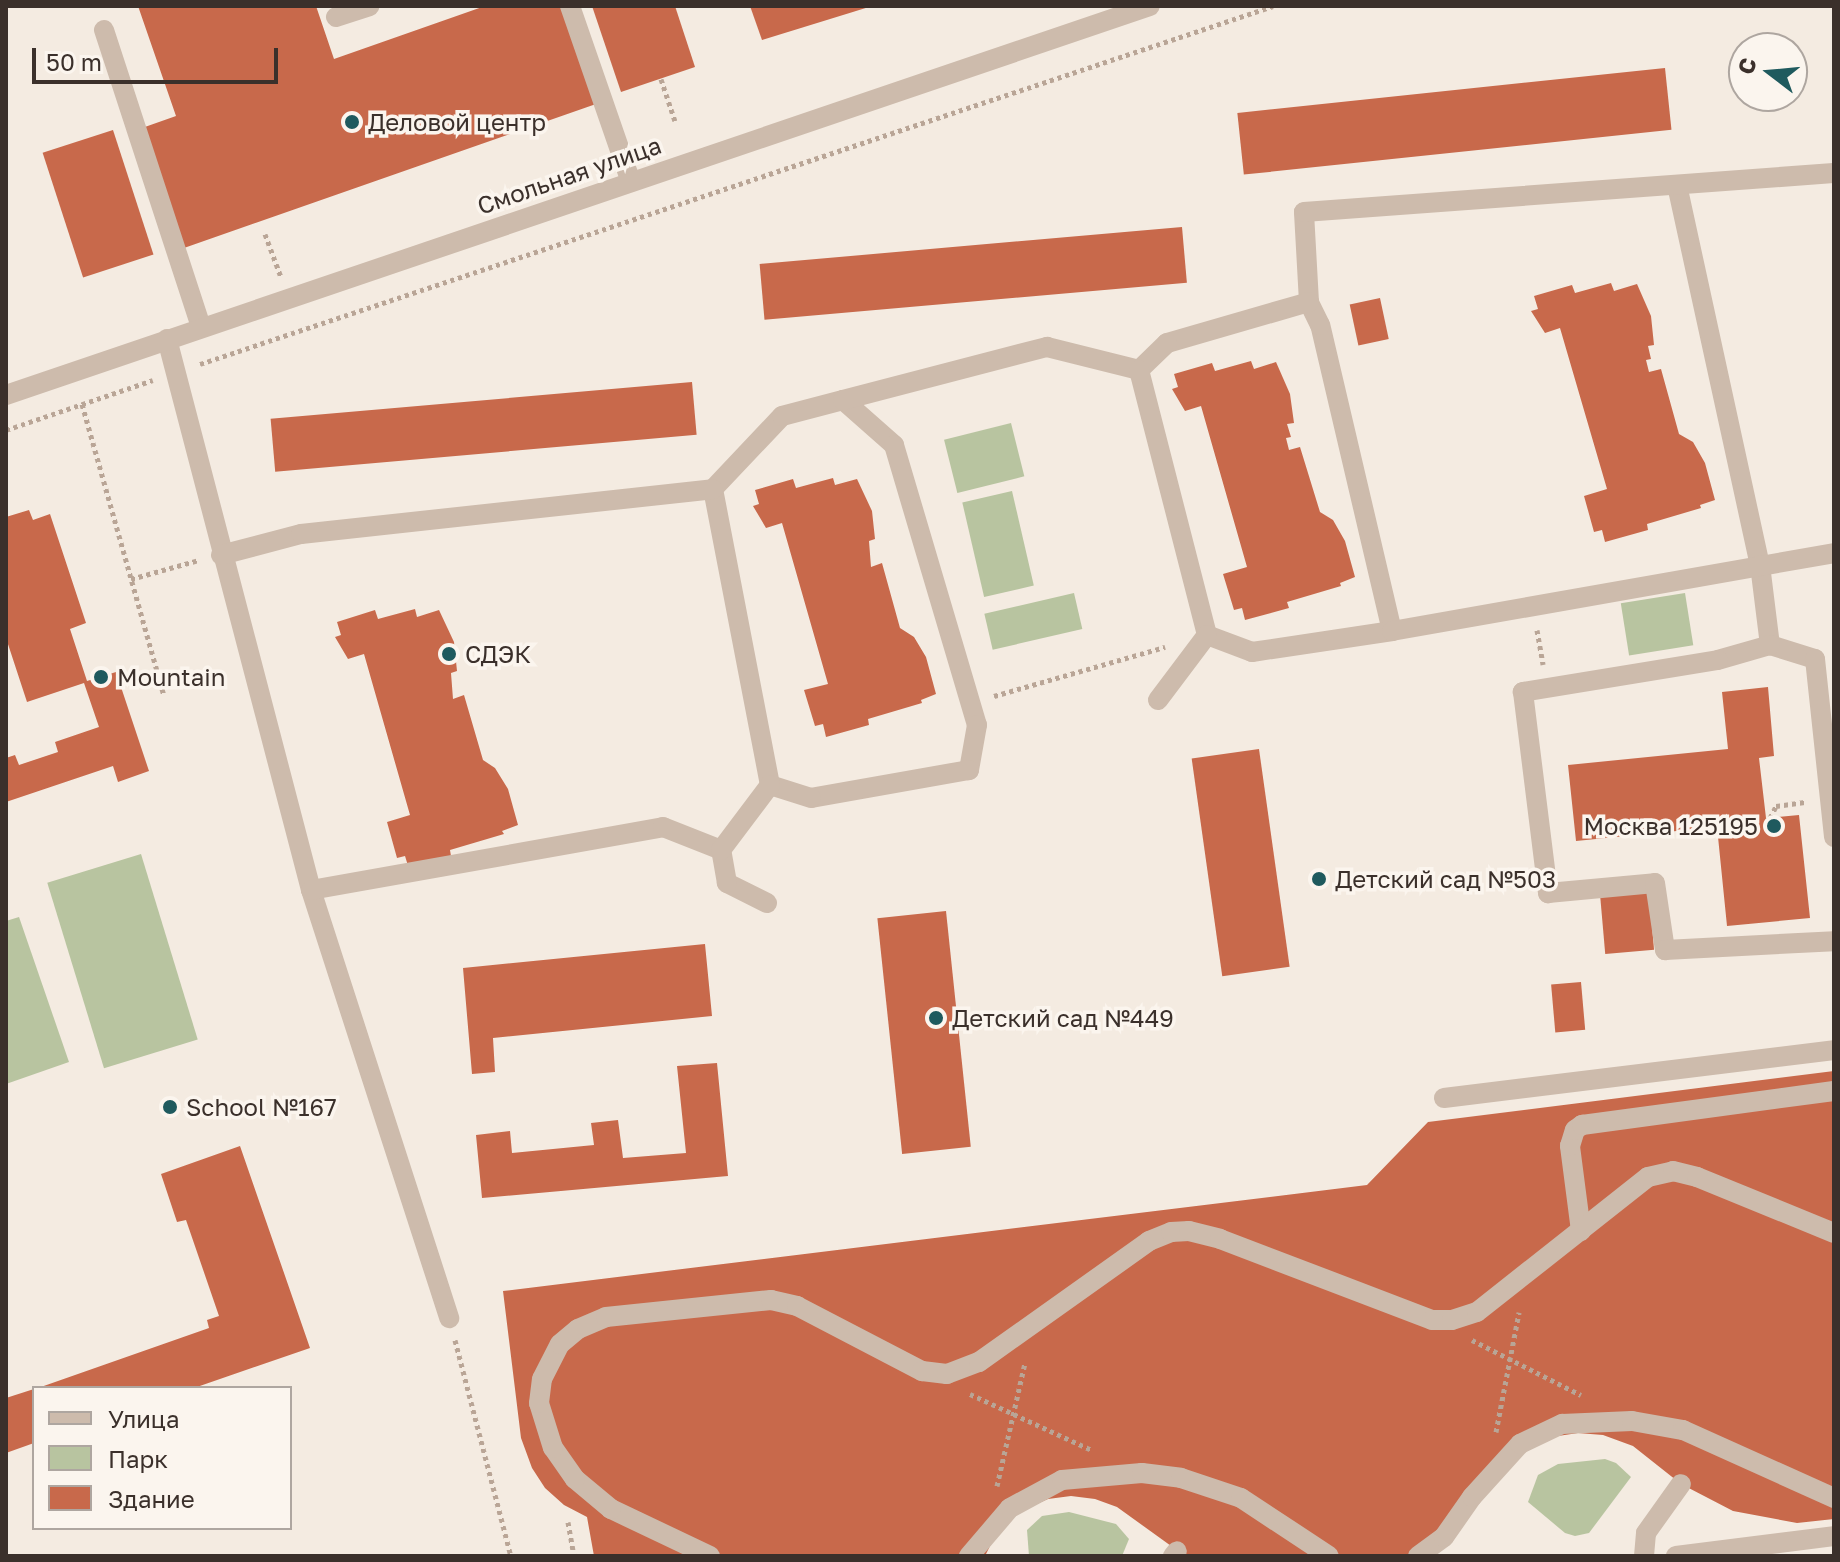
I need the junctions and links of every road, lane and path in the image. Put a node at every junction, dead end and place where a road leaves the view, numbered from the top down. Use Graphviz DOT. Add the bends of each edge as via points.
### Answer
graph roads {
  1 [pos="369,6"];
  2 [pos="570,6"];
  3 [pos="1150,6"];
  4 [pos="1273,6"];
  5 [pos="336,17"];
  6 [pos="104,30"];
  7 [pos="661,79"];
  8 [pos="675,121"];
  9 [pos="1834,173"];
  10 [pos="631,182"];
  11 [pos="1677,185"];
  12 [pos="1309,302"];
  13 [pos="201,327"];
  14 [pos="167,339"];
  15 [pos="1139,370"];
  16 [pos="175,372"];
  17 [pos="6,395"];
  18 [pos="843,400"];
  19 [pos="82,404"];
  20 [pos="6,430"];
  21 [pos="713,489"];
  22 [pos="1834,553"];
  23 [pos="221,555"];
  24 [pos="1760,565"];
  25 [pos="131,579"];
  26 [pos="1532,606"];
  27 [pos="1392,631"];
  28 [pos="1207,635"];
  29 [pos="1770,645"];
  30 [pos="1547,688"];
  31 [pos="164,695"];
  32 [pos="1158,700"];
  33 [pos="970,703"];
  34 [pos="770,785"];
  35 [pos="1830,799"];
  36 [pos="1770,818"];
  37 [pos="1834,837"];
  38 [pos="721,850"];
  39 [pos="311,890"];
  40 [pos="767,903"];
  41 [pos="1834,941"];
  42 [pos="1834,1050"];
  43 [pos="1834,1091"];
  44 [pos="1444,1098"];
  45 [pos="1581,1231"];
  46 [pos="1834,1233"];
  47 [pos="1527,1273"];
  48 [pos="449,1318"];
  49 [pos="1432,1320"];
  50 [pos="1034,1323"];
  51 [pos="1510,1360"];
  52 [pos="922,1371"];
  53 [pos="1591,1400"];
  54 [pos="1013,1414"];
  55 [pos="1495,1434"];
  56 [pos="1099,1453"];
  57 [pos="1681,1484"];
  58 [pos="996,1489"];
  59 [pos="1834,1498"];
  60 [pos="568,1522"];
  61 [pos="1834,1536"];
  62 [pos="511,1556"];
  63 [pos="574,1556"];
  64 [pos="710,1556"];
  65 [pos="969,1556"];
  66 [pos="1329,1556"];
  67 [pos="1418,1556"];
  68 [pos="1644,1556"];
  69 [pos="1676,1556"];
  1 -- 5 [label="street"];
  2 -- 10 [label="street"];
  3 -- 10 [label="street, Смольная улица"];
  4 -- 16 [label="path"];
  6 -- 13 [label="street"];
  7 -- 8 [label="path"];
  9 -- 11 [label="street"];
  10 -- 13 [label="street, Смольная улица"];
  11 -- 12 [label="street" via="1304,212"];
  11 -- 24 [label="street"];
  12 -- 15 [label="street" via="1167,343"];
  12 -- 27 [label="street" via="1320,325"];
  13 -- 14 [label="street, Смольная улица"];
  14 -- 16 [label="street"];
  14 -- 17 [label="street, Смольная улица"];
  15 -- 18 [label="street" via="1047,347"];
  15 -- 28 [label="street"];
  16 -- 19 [label="path"];
  16 -- 23 [label="street"];
  18 -- 21 [label="street" via="782,416"];
  18 -- 33 [label="street" via="894,445"];
  19 -- 20 [label="path"];
  19 -- 25 [label="path"];
  21 -- 23 [label="street" via="301,534"];
  21 -- 34 [label="street"];
  22 -- 24 [label="street"];
  23 -- 25 [label="path"];
  23 -- 39 [label="street"];
  24 -- 26 [label="street"];
  24 -- 29 [label="street"];
  25 -- 31 [label="path"];
  26 -- 27 [label="street"];
  26 -- 30 [label="path"];
  27 -- 28 [label="street" via="1252,652"];
  28 -- 32 [label="street"];
  28 -- 33 [label="path"];
  29 -- 30 [label="street" via="1718,660"];
  29 -- 35 [label="street" via="1815,659"];
  30 -- 41 [label="street" via="1523,692 1548,893 1655,883 1665,950"];
  33 -- 34 [label="street" via="977,725 969,770 811,798"];
  34 -- 38 [label="street"];
  35 -- 36 [label="path" via="1776,806"];
  35 -- 37 [label="street"];
  38 -- 39 [label="street" via="663,827"];
  38 -- 40 [label="street" via="727,883"];
  39 -- 48 [label="street"];
  42 -- 44 [label="street"];
  43 -- 45 [label="street" via="1582,1125 1570,1146"];
  45 -- 46 [label="street" via="1648,1177 1673,1171"];
  45 -- 47 [label="street"];
  47 -- 49 [label="street" via="1477,1312"];
  47 -- 51 [label="path"];
  48 -- 62 [label="path"];
  49 -- 50 [label="street" via="1189,1231 1149,1241"];
  49 -- 51 [label="path"];
  50 -- 52 [label="street" via="961,1371"];
  50 -- 54 [label="path"];
  51 -- 53 [label="path"];
  51 -- 55 [label="path"];
  52 -- 54 [label="path"];
  52 -- 64 [label="street" via="797,1306 771,1300 606,1317 560,1344 542,1379 539,1403 545,1432 564,1465 611,1509"];
  54 -- 56 [label="path"];
  54 -- 58 [label="path"];
  57 -- 68 [label="street" via="1646,1533"];
  59 -- 67 [label="street" via="1683,1430 1632,1421 1572,1422 1544,1429 1520,1444 1444,1537"];
  60 -- 63 [label="path"];
  61 -- 69 [label="street"];
  65 -- 66 [label="street" via="1010,1508 1062,1480 1142,1473 1181,1478 1241,1498"];
}
